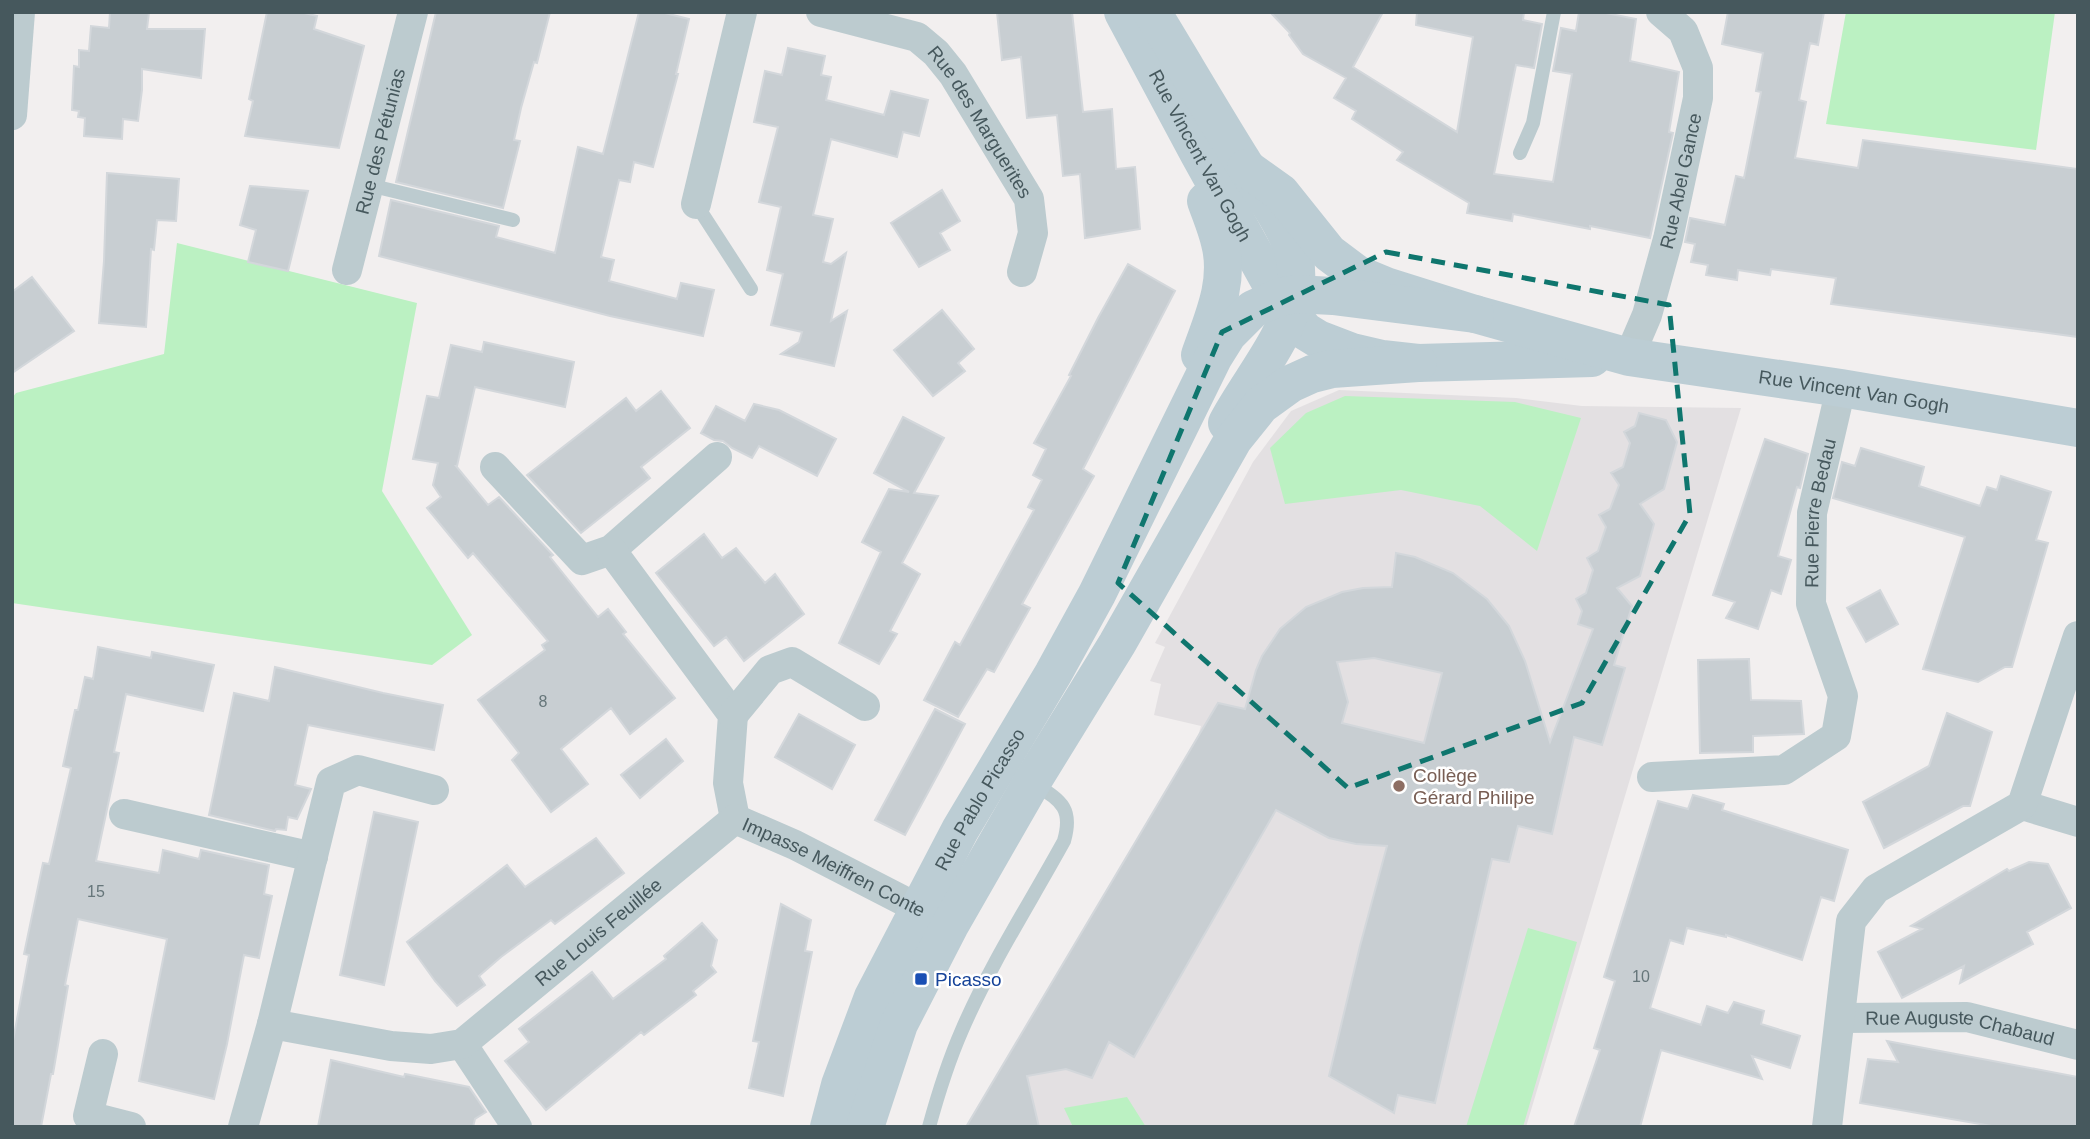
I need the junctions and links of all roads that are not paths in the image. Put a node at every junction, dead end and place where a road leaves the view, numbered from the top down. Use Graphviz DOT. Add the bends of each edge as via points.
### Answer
graph roads {
  1 [pos="20,12"];
  2 [pos="742,12"];
  3 [pos="821,12"];
  4 [pos="1123,12"];
  5 [pos="1152,12"];
  6 [pos="1554,12"];
  7 [pos="1661,12"];
  8 [pos="410,13"];
  9 [pos="1173,106"];
  10 [pos="12,115"];
  11 [pos="1520,153"];
  12 [pos="1246,168"];
  13 [pos="369,185"];
  14 [pos="696,204"];
  15 [pos="513,220"];
  16 [pos="347,270"];
  17 [pos="1021,272"];
  18 [pos="751,289"];
  19 [pos="1288,302"];
  20 [pos="1475,314"];
  21 [pos="1629,357"];
  22 [pos="1418,363"];
  23 [pos="1841,388"];
  24 [pos="2078,428"];
  25 [pos="717,457"];
  26 [pos="495,467"];
  27 [pos="1152,482"];
  28 [pos="1197,500"];
  29 [pos="611,550"];
  30 [pos="2078,636"];
  31 [pos="865,706"];
  32 [pos="733,715"];
  33 [pos="1652,777"];
  34 [pos="1032,782"];
  35 [pos="434,790"];
  36 [pos="2022,805"];
  37 [pos="124,814"];
  38 [pos="735,819"];
  39 [pos="2078,822"];
  40 [pos="313,857"];
  41 [pos="934,916"];
  42 [pos="1840,1018"];
  43 [pos="272,1024"];
  44 [pos="461,1044"];
  45 [pos="2078,1045"];
  46 [pos="103,1054"];
  47 [pos="131,1127"];
  48 [pos="243,1127"];
  49 [pos="517,1127"];
  50 [pos="829,1127"];
  51 [pos="866,1127"];
  52 [pos="929,1127"];
  53 [pos="1827,1127"];
  1 -- 10 [label="street"];
  2 -- 14 [label="street"];
  3 -- 17 [label="street, Rue des Marguerites" via="918,37 953,74 1029,199 1033,233"];
  4 -- 9 [label="street, Rue Vincent Van Gogh"];
  5 -- 12 [label="street, Rue Vincent Van Gogh"];
  6 -- 11 [label="lane" via="1533,122"];
  7 -- 21 [label="street, Rue Abel Gance" via="1683,31 1698,68 1698,98 1668,239 1647,315"];
  8 -- 13 [label="street, Rue des Pétunias"];
  9 -- 19 [label="street, Rue Vincent Van Gogh"];
  9 -- 27 [label="street, Rue Pablo Picasso" via="1220,244 1222,291"];
  12 -- 19 [label="street, Rue Vincent Van Gogh" via="1291,245 1296,264"];
  12 -- 20 [label="street, Rue Vincent Van Gogh" via="1281,193 1329,253 1357,274"];
  13 -- 15 [label="lane"];
  13 -- 16 [label="street, Rue des Pétunias"];
  14 -- 18 [label="lane"];
  19 -- 20 [label="street, Rue Vincent Van Gogh" via="1333,296"];
  19 -- 22 [label="street, Rue Vincent Van Gogh" via="1305,331 1318,339 1382,359"];
  19 -- 27 [label="street, Rue Pablo Picasso" via="1254,309 1228,334"];
  19 -- 28 [label="street, Rue Pablo Picasso" via="1278,339 1217,444"];
  20 -- 21 [label="street, Rue Vincent Van Gogh"];
  21 -- 22 [label="street, Rue Vincent Van Gogh"];
  21 -- 23 [label="street, Rue Vincent Van Gogh"];
  22 -- 28 [label="street, Rue Pablo Picasso" via="1332,369 1290,384 1261,405 1233,440"];
  23 -- 24 [label="street, Rue Vincent Van Gogh"];
  23 -- 33 [label="street, Rue Pierre Bedau" via="1812,513 1811,604 1843,696 1836,736 1784,770"];
  25 -- 29 [label="street"];
  26 -- 29 [label="street" via="582,560"];
  27 -- 41 [label="street, Rue Pablo Picasso" via="1053,674 960,830"];
  28 -- 34 [label="street, Rue Pablo Picasso" via="1118,644"];
  29 -- 32 [label="street"];
  30 -- 36 [label="street"];
  31 -- 32 [label="street" via="792,662 770,670"];
  32 -- 38 [label="street, Impasse Meiffren Conte" via="728,783"];
  34 -- 41 [label="street, Rue Pablo Picasso"];
  34 -- 52 [label="lane" via="1062,803 1067,813 1065,841 962,1029"];
  35 -- 40 [label="street" via="358,769 331,782"];
  36 -- 39 [label="street"];
  36 -- 42 [label="street" via="1876,889 1851,921"];
  37 -- 40 [label="street"];
  38 -- 41 [label="street, Impasse Meiffren Conte"];
  38 -- 44 [label="street, Rue Louis Feuillée"];
  40 -- 43 [label="street"];
  41 -- 50 [label="street, Rue Pablo Picasso" via="873,997"];
  41 -- 51 [label="street, Rue Pablo Picasso"];
  42 -- 45 [label="street, Rue Auguste Chabaud" via="1967,1017"];
  42 -- 53 [label="street"];
  43 -- 44 [label="street" via="391,1046 431,1049"];
  43 -- 48 [label="street"];
  44 -- 49 [label="street"];
  46 -- 47 [label="street" via="88,1116"];
}
